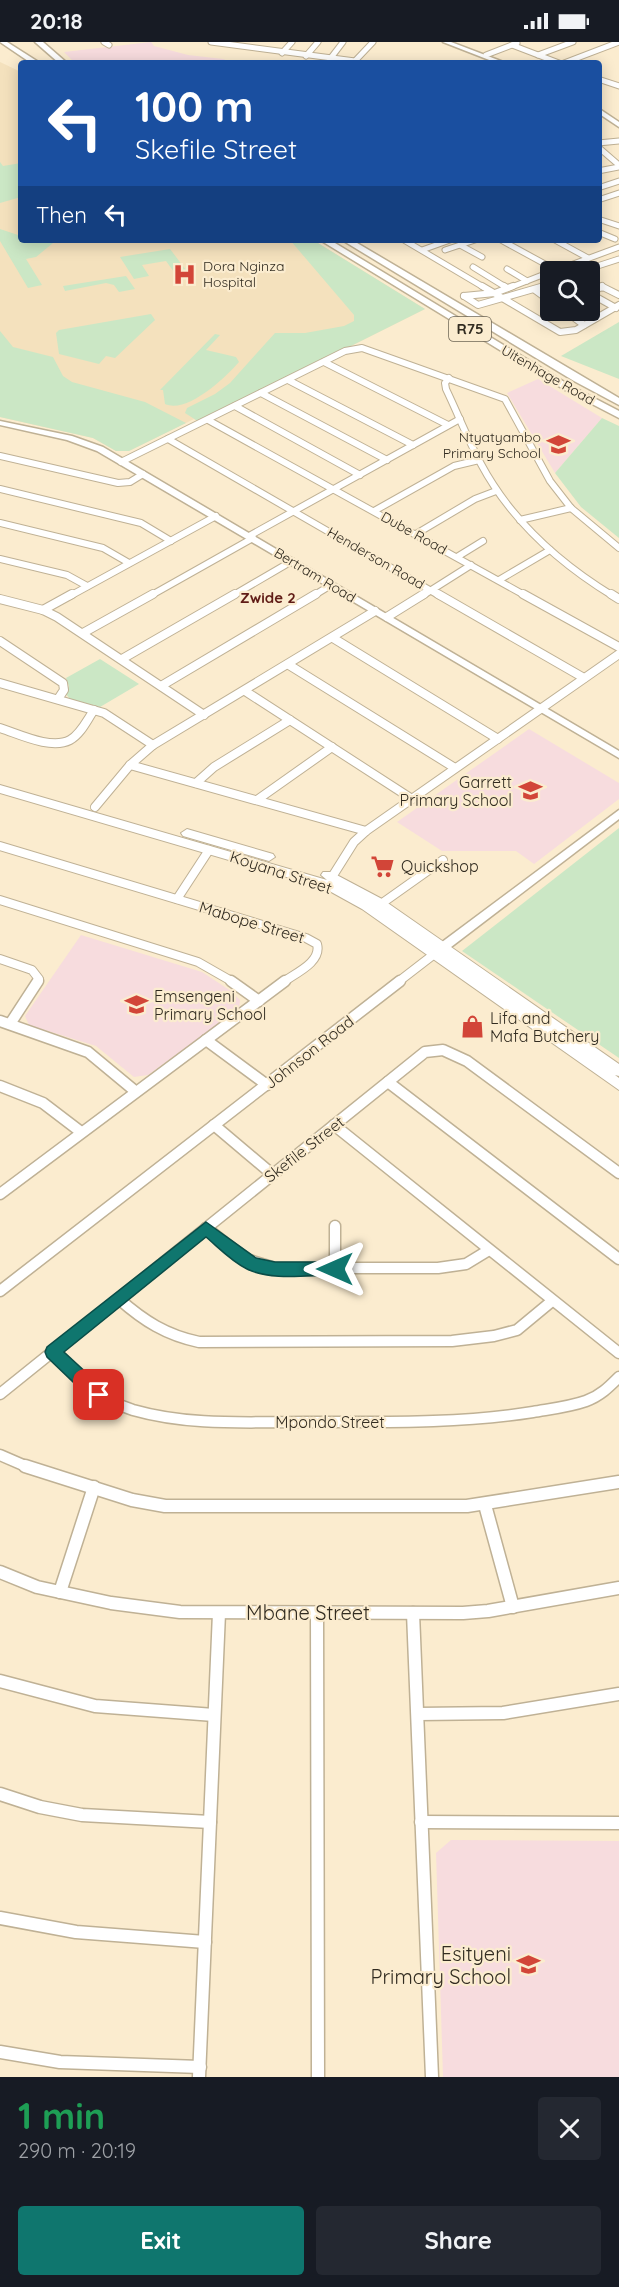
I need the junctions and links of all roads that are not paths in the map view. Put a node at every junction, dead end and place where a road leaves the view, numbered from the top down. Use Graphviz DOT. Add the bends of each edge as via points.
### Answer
graph roads {
  1 [pos="2,42"];
  2 [pos="39,42"];
  3 [pos="104,42"];
  4 [pos="211,42"];
  5 [pos="267,42"];
  6 [pos="292,42"];
  7 [pos="318,42"];
  8 [pos="343,42"];
  9 [pos="373,42"];
  10 [pos="446,42"];
  11 [pos="519,42"];
  12 [pos="573,42"];
  13 [pos="619,42"];
  14 [pos="109,45"];
  15 [pos="512,45"];
  16 [pos="226,46"];
  17 [pos="257,50"];
  18 [pos="222,51"];
  19 [pos="283,53"];
  20 [pos="486,55"];
  21 [pos="538,55"];
  22 [pos="306,56"];
  23 [pos="248,57"];
  24 [pos="315,57"];
  25 [pos="330,59"];
  26 [pos="31,60"];
  27 [pos="60,60"];
  28 [pos="278,60"];
  29 [pos="312,60"];
  30 [pos="342,60"];
  31 [pos="356,60"];
  32 [pos="497,60"];
  33 [pos="551,60"];
  34 [pos="572,60"];
  35 [pos="602,80"];
  36 [pos="619,86"];
  37 [pos="602,113"];
  38 [pos="619,125"];
  39 [pos="619,141"];
  40 [pos="602,144"];
  41 [pos="602,149"];
  42 [pos="608,154"];
  43 [pos="602,155"];
  44 [pos="619,166"];
  45 [pos="602,170"];
  46 [pos="619,181"];
  47 [pos="602,187"];
  48 [pos="619,193"];
  49 [pos="619,198"];
  50 [pos="602,199"];
  51 [pos="602,200"];
  52 [pos="602,220"];
  53 [pos="619,226"];
  54 [pos="602,232"];
  55 [pos="617,238"];
  56 [pos="329,243"];
  57 [pos="351,243"];
  58 [pos="409,243"];
  59 [pos="442,243"];
  60 [pos="466,243"];
  61 [pos="506,243"];
  62 [pos="560,243"];
  63 [pos="460,245"];
  64 [pos="617,249"];
  65 [pos="422,250"];
  66 [pos="445,250"];
  67 [pos="482,257"];
  68 [pos="588,258"];
  69 [pos="619,259"];
  70 [pos="580,261"];
  71 [pos="611,261"];
  72 [pos="540,263"];
  73 [pos="600,265"];
  74 [pos="619,266"];
  75 [pos="473,267"];
  76 [pos="507,269"];
  77 [pos="540,276"];
  78 [pos="527,281"];
  79 [pos="600,285"];
  80 [pos="540,287"];
  81 [pos="603,287"];
  82 [pos="507,288"];
  83 [pos="535,290"];
  84 [pos="495,293"];
  85 [pos="540,294"];
  86 [pos="619,295"];
  87 [pos="501,299"];
  88 [pos="617,307"];
  89 [pos="578,321"];
  90 [pos="584,326"];
  91 [pos="324,362"];
  92 [pos="449,378"];
  93 [pos="288,380"];
  94 [pos="261,393"];
  95 [pos="619,402"];
  96 [pos="235,406"];
  97 [pos="619,415"];
  98 [pos="460,418"];
  99 [pos="208,420"];
  100 [pos="0,423"];
  101 [pos="448,425"];
  102 [pos="168,439"];
  103 [pos="413,445"];
  104 [pos="0,456"];
  105 [pos="387,460"];
  106 [pos="479,460"];
  107 [pos="121,462"];
  108 [pos="143,474"];
  109 [pos="360,475"];
  110 [pos="0,489"];
  111 [pos="333,489"];
  112 [pos="496,491"];
  113 [pos="571,507"];
  114 [pos="293,511"];
  115 [pos="374,511"];
  116 [pos="216,516"];
  117 [pos="520,520"];
  118 [pos="0,523"];
  119 [pos="416,534"];
  120 [pos="251,537"];
  121 [pos="171,541"];
  122 [pos="483,541"];
  123 [pos="619,548"];
  124 [pos="550,550"];
  125 [pos="457,557"];
  126 [pos="0,559"];
  127 [pos="292,561"];
  128 [pos="129,563"];
  129 [pos="471,565"];
  130 [pos="499,580"];
  131 [pos="332,585"];
  132 [pos="87,586"];
  133 [pos="431,590"];
  134 [pos="0,599"];
  135 [pos="619,599"];
  136 [pos="43,610"];
  137 [pos="375,611"];
  138 [pos="387,617"];
  139 [pos="83,633"];
  140 [pos="333,638"];
  141 [pos="0,641"];
  142 [pos="619,647"];
  143 [pos="619,654"];
  144 [pos="122,659"];
  145 [pos="289,664"];
  146 [pos="584,678"];
  147 [pos="0,683"];
  148 [pos="161,686"];
  149 [pos="245,691"];
  150 [pos="58,699"];
  151 [pos="541,709"];
  152 [pos="94,710"];
  153 [pos="204,715"];
  154 [pos="290,720"];
  155 [pos="0,728"];
  156 [pos="498,739"];
  157 [pos="153,745"];
  158 [pos="332,747"];
  159 [pos="619,755"];
  160 [pos="130,765"];
  161 [pos="455,768"];
  162 [pos="0,780"];
  163 [pos="196,783"];
  164 [pos="0,789"];
  165 [pos="412,799"];
  166 [pos="257,800"];
  167 [pos="95,807"];
  168 [pos="619,814"];
  169 [pos="366,831"];
  170 [pos="4,848"];
  171 [pos="209,850"];
  172 [pos="0,858"];
  173 [pos="443,860"];
  174 [pos="332,877"];
  175 [pos="177,899"];
  176 [pos="0,900"];
  177 [pos="381,904"];
  178 [pos="438,951"];
  179 [pos="0,958"];
  180 [pos="259,1000"];
  181 [pos="5,1022"];
  182 [pos="206,1040"];
  183 [pos="619,1071"];
  184 [pos="388,1082"];
  185 [pos="267,1085"];
  186 [pos="619,1085"];
  187 [pos="0,1086"];
  188 [pos="135,1091"];
  189 [pos="214,1125"];
  190 [pos="334,1125"];
  191 [pos="81,1132"];
  192 [pos="619,1173"];
  193 [pos="272,1174"];
  194 [pos="0,1194"];
  195 [pos="335,1226"];
  196 [pos="206,1228"];
  197 [pos="489,1250"];
  198 [pos="619,1259"];
  199 [pos="335,1269"];
  200 [pos="0,1291"];
  201 [pos="119,1299"];
  202 [pos="552,1301"];
  203 [pos="53,1352"];
  204 [pos="619,1353"];
  205 [pos="619,1377"];
  206 [pos="0,1394"];
  207 [pos="0,1455"];
  208 [pos="619,1482"];
  209 [pos="94,1487"];
  210 [pos="485,1505"];
  211 [pos="0,1572"];
  212 [pos="619,1588"];
  213 [pos="60,1592"];
  214 [pos="513,1607"];
  215 [pos="219,1612"];
  216 [pos="317,1613"];
  217 [pos="413,1613"];
  218 [pos="0,1681"];
  219 [pos="619,1694"];
  220 [pos="418,1714"];
  221 [pos="214,1715"];
  222 [pos="0,1794"];
  223 [pos="210,1822"];
  224 [pos="421,1822"];
  225 [pos="619,1823"];
  226 [pos="0,1918"];
  227 [pos="205,1942"];
  228 [pos="0,2052"];
  229 [pos="200,2072"];
  230 [pos="318,2077"];
  231 [pos="432,2077"];
  1 -- 26 [label="main road"];
  2 -- 27 [label="main road"];
  3 -- 14 [label="street"];
  4 -- 16 [label="street"];
  5 -- 17 [label="street"];
  6 -- 19 [label="street"];
  7 -- 22 [label="street"];
  8 -- 25 [label="street"];
  9 -- 31 [label="street"];
  10 -- 20 [label="street"];
  11 -- 15 [label="street"];
  12 -- 21 [label="street"];
  13 -- 34 [label="street"];
  15 -- 20 [label="street"];
  15 -- 21 [label="street"];
  16 -- 17 [label="street"];
  16 -- 18 [label="street"];
  17 -- 19 [label="street"];
  17 -- 23 [label="street"];
  19 -- 22 [label="street"];
  19 -- 28 [label="street"];
  20 -- 32 [label="street"];
  21 -- 33 [label="street"];
  22 -- 24 [label="street"];
  24 -- 25 [label="street"];
  24 -- 29 [label="street"];
  25 -- 30 [label="street"];
  35 -- 36 [label="street"];
  37 -- 38 [label="street"];
  39 -- 40 [label="street"];
  41 -- 42 [label="street"];
  42 -- 43 [label="street"];
  42 -- 44 [label="street"];
  44 -- 45 [label="street"];
  46 -- 47 [label="street"];
  48 -- 50 [label="street"];
  49 -- 51 [label="street"];
  52 -- 53 [label="street"];
  54 -- 55 [label="street"];
  55 -- 64 [label="street"];
  56 -- 97 [label="main road, Uitenhage Road / R75"];
  57 -- 95 [label="main road, Uitenhage Road / R75"];
  58 -- 65 [label="street"];
  59 -- 65 [label="street"];
  60 -- 63 [label="street"];
  61 -- 72 [label="street"];
  62 -- 68 [label="street"];
  63 -- 66 [label="street"];
  63 -- 67 [label="street"];
  64 -- 68 [label="street"];
  65 -- 84 [label="street"];
  68 -- 70 [label="street"];
  69 -- 71 [label="street"];
  71 -- 73 [label="street"];
  71 -- 74 [label="street"];
  75 -- 82 [label="street"];
  76 -- 78 [label="street"];
  77 -- 78 [label="street"];
  78 -- 82 [label="street"];
  79 -- 81 [label="street"];
  80 -- 83 [label="street"];
  81 -- 86 [label="street"];
  81 -- 88 [label="street" via="590,293"];
  82 -- 84 [label="street"];
  83 -- 85 [label="street"];
  83 -- 87 [label="street"];
  84 -- 87 [label="street"];
  84 -- 87 [label="street" via="464,296 478,305"];
  87 -- 90 [label="street" via="560,332 569,333"];
  88 -- 90 [label="street"];
  89 -- 90 [label="street"];
  91 -- 92 [label="street" via="352,349 367,349"];
  91 -- 93 [label="street"];
  91 -- 101 [label="street"];
  92 -- 98 [label="street" via="445,386"];
  92 -- 113 [label="street" via="505,399 544,472"];
  93 -- 94 [label="street"];
  93 -- 103 [label="street"];
  94 -- 96 [label="street"];
  94 -- 105 [label="street"];
  96 -- 99 [label="street"];
  96 -- 109 [label="street"];
  98 -- 101 [label="street"];
  98 -- 106 [label="street"];
  99 -- 102 [label="street"];
  99 -- 111 [label="street, Dube Road"];
  100 -- 107 [label="street, Bertram Road" via="79,441"];
  101 -- 103 [label="street"];
  102 -- 107 [label="street"];
  102 -- 114 [label="street, Henderson Road"];
  103 -- 105 [label="street"];
  104 -- 108 [label="street" via="118,483 130,482"];
  105 -- 109 [label="street"];
  106 -- 112 [label="street"];
  106 -- 115 [label="street" via="454,466"];
  107 -- 108 [label="street, Bertram Road"];
  108 -- 116 [label="street, Bertram Road"];
  109 -- 111 [label="street"];
  110 -- 121 [label="street" via="141,523"];
  111 -- 114 [label="street"];
  111 -- 115 [label="street, Dube Road"];
  112 -- 117 [label="street"];
  112 -- 119 [label="street"];
  113 -- 117 [label="street"];
  113 -- 123 [label="street"];
  114 -- 120 [label="street"];
  114 -- 133 [label="street, Henderson Road"];
  115 -- 119 [label="street, Dube Road"];
  116 -- 120 [label="street, Bertram Road"];
  116 -- 121 [label="street"];
  117 -- 124 [label="street"];
  118 -- 128 [label="street" via="103,548"];
  119 -- 125 [label="street, Dube Road"];
  120 -- 127 [label="street, Bertram Road"];
  120 -- 139 [label="street"];
  121 -- 128 [label="street"];
  122 -- 125 [label="street"];
  124 -- 130 [label="street"];
  124 -- 135 [label="street"];
  125 -- 129 [label="street, Dube Road"];
  126 -- 132 [label="street" via="67,575"];
  127 -- 131 [label="street, Bertram Road"];
  127 -- 144 [label="street"];
  128 -- 132 [label="street"];
  129 -- 130 [label="street, Dube Road"];
  129 -- 133 [label="street"];
  130 -- 142 [label="street, Dube Road"];
  131 -- 137 [label="street, Bertram Road"];
  131 -- 148 [label="street"];
  132 -- 136 [label="street"];
  133 -- 138 [label="street"];
  133 -- 146 [label="street, Henderson Road"];
  134 -- 136 [label="street"];
  136 -- 139 [label="street"];
  137 -- 138 [label="street, Bertram Road"];
  137 -- 140 [label="street"];
  138 -- 151 [label="street, Bertram Road"];
  139 -- 144 [label="street"];
  140 -- 145 [label="street"];
  140 -- 156 [label="street"];
  141 -- 150 [label="street" via="63,683 64,690"];
  143 -- 146 [label="street"];
  144 -- 148 [label="street"];
  145 -- 149 [label="street"];
  145 -- 161 [label="street"];
  146 -- 151 [label="street"];
  147 -- 150 [label="street"];
  148 -- 153 [label="street"];
  149 -- 153 [label="street"];
  149 -- 154 [label="street"];
  150 -- 152 [label="street"];
  151 -- 156 [label="street"];
  151 -- 159 [label="street, Bertram Road"];
  152 -- 155 [label="street" via="73,737 60,743"];
  152 -- 157 [label="street"];
  153 -- 157 [label="street"];
  154 -- 158 [label="street"];
  154 -- 163 [label="street"];
  156 -- 161 [label="street"];
  157 -- 160 [label="street"];
  158 -- 165 [label="street"];
  158 -- 166 [label="street"];
  160 -- 163 [label="street"];
  160 -- 167 [label="street"];
  161 -- 165 [label="street"];
  162 -- 167 [label="main road, Koyana Street"];
  163 -- 166 [label="street"];
  164 -- 171 [label="main road, Koyana Street"];
  165 -- 169 [label="street"];
  166 -- 169 [label="street"];
  167 -- 174 [label="main road, Koyana Street"];
  168 -- 178 [label="street, Johnson Road"];
  169 -- 174 [label="street" via="354,842"];
  170 -- 172 [label="street"];
  170 -- 175 [label="street, Mabope Street"];
  171 -- 175 [label="street"];
  171 -- 178 [label="main road, Koyana Street" via="328,885"];
  173 -- 177 [label="street"];
  174 -- 177 [label="main road, Koyana Street"];
  175 -- 180 [label="street, Mabope Street" via="317,944 316,958"];
  176 -- 180 [label="street" via="207,965"];
  177 -- 178 [label="main road, Koyana Street"];
  178 -- 183 [label="main road, Koyana Street"];
  178 -- 185 [label="street, Johnson Road"];
  178 -- 186 [label="main road, Koyana Street"];
  179 -- 181 [label="street" via="32,970 39,979"];
  180 -- 182 [label="street, Mabope Street"];
  181 -- 188 [label="street" via="88,1052"];
  182 -- 185 [label="street"];
  182 -- 188 [label="street, Mabope Street"];
  184 -- 190 [label="street, Skefile Street"];
  184 -- 192 [label="street, Skefile Street" via="423,1052 447,1050"];
  184 -- 198 [label="street"];
  185 -- 189 [label="street, Johnson Road"];
  187 -- 191 [label="street" via="43,1103"];
  188 -- 191 [label="street, Mabope Street"];
  189 -- 193 [label="street"];
  189 -- 200 [label="street, Johnson Road"];
  190 -- 193 [label="street, Skefile Street"];
  190 -- 197 [label="street"];
  191 -- 194 [label="street, Mabope Street"];
  193 -- 196 [label="street, Skefile Street"];
  195 -- 199 [label="street"];
  196 -- 199 [label="street" via="253,1264"];
  196 -- 201 [label="street, Skefile Street"];
  197 -- 199 [label="street" via="466,1264 438,1268"];
  197 -- 202 [label="street"];
  201 -- 202 [label="street" via="157,1330 180,1339 367,1343 452,1341 507,1333 525,1324"];
  201 -- 203 [label="street, Skefile Street"];
  202 -- 204 [label="street"];
  203 -- 205 [label="street, Mpondo Street" via="108,1400 192,1422 411,1423 474,1419 586,1401 601,1394"];
  203 -- 206 [label="street, Skefile Street"];
  207 -- 209 [label="street"];
  208 -- 210 [label="street"];
  209 -- 210 [label="street" via="165,1506"];
  209 -- 213 [label="street"];
  210 -- 214 [label="street"];
  211 -- 213 [label="street, Mbane Street"];
  212 -- 214 [label="street, Mbane Street"];
  213 -- 215 [label="street, Mbane Street" via="148,1609"];
  214 -- 217 [label="street, Mbane Street" via="480,1612"];
  215 -- 216 [label="street, Mbane Street"];
  215 -- 221 [label="street"];
  216 -- 217 [label="street, Mbane Street"];
  216 -- 230 [label="street"];
  217 -- 220 [label="street"];
  218 -- 221 [label="street" via="95,1706"];
  219 -- 220 [label="street" via="503,1713"];
  220 -- 224 [label="street"];
  221 -- 223 [label="street"];
  222 -- 223 [label="street" via="76,1814"];
  223 -- 227 [label="street"];
  224 -- 225 [label="street"];
  224 -- 231 [label="street"];
  226 -- 227 [label="street" via="92,1934"];
  227 -- 229 [label="street"];
  228 -- 229 [label="street" via="60,2062"];
}
